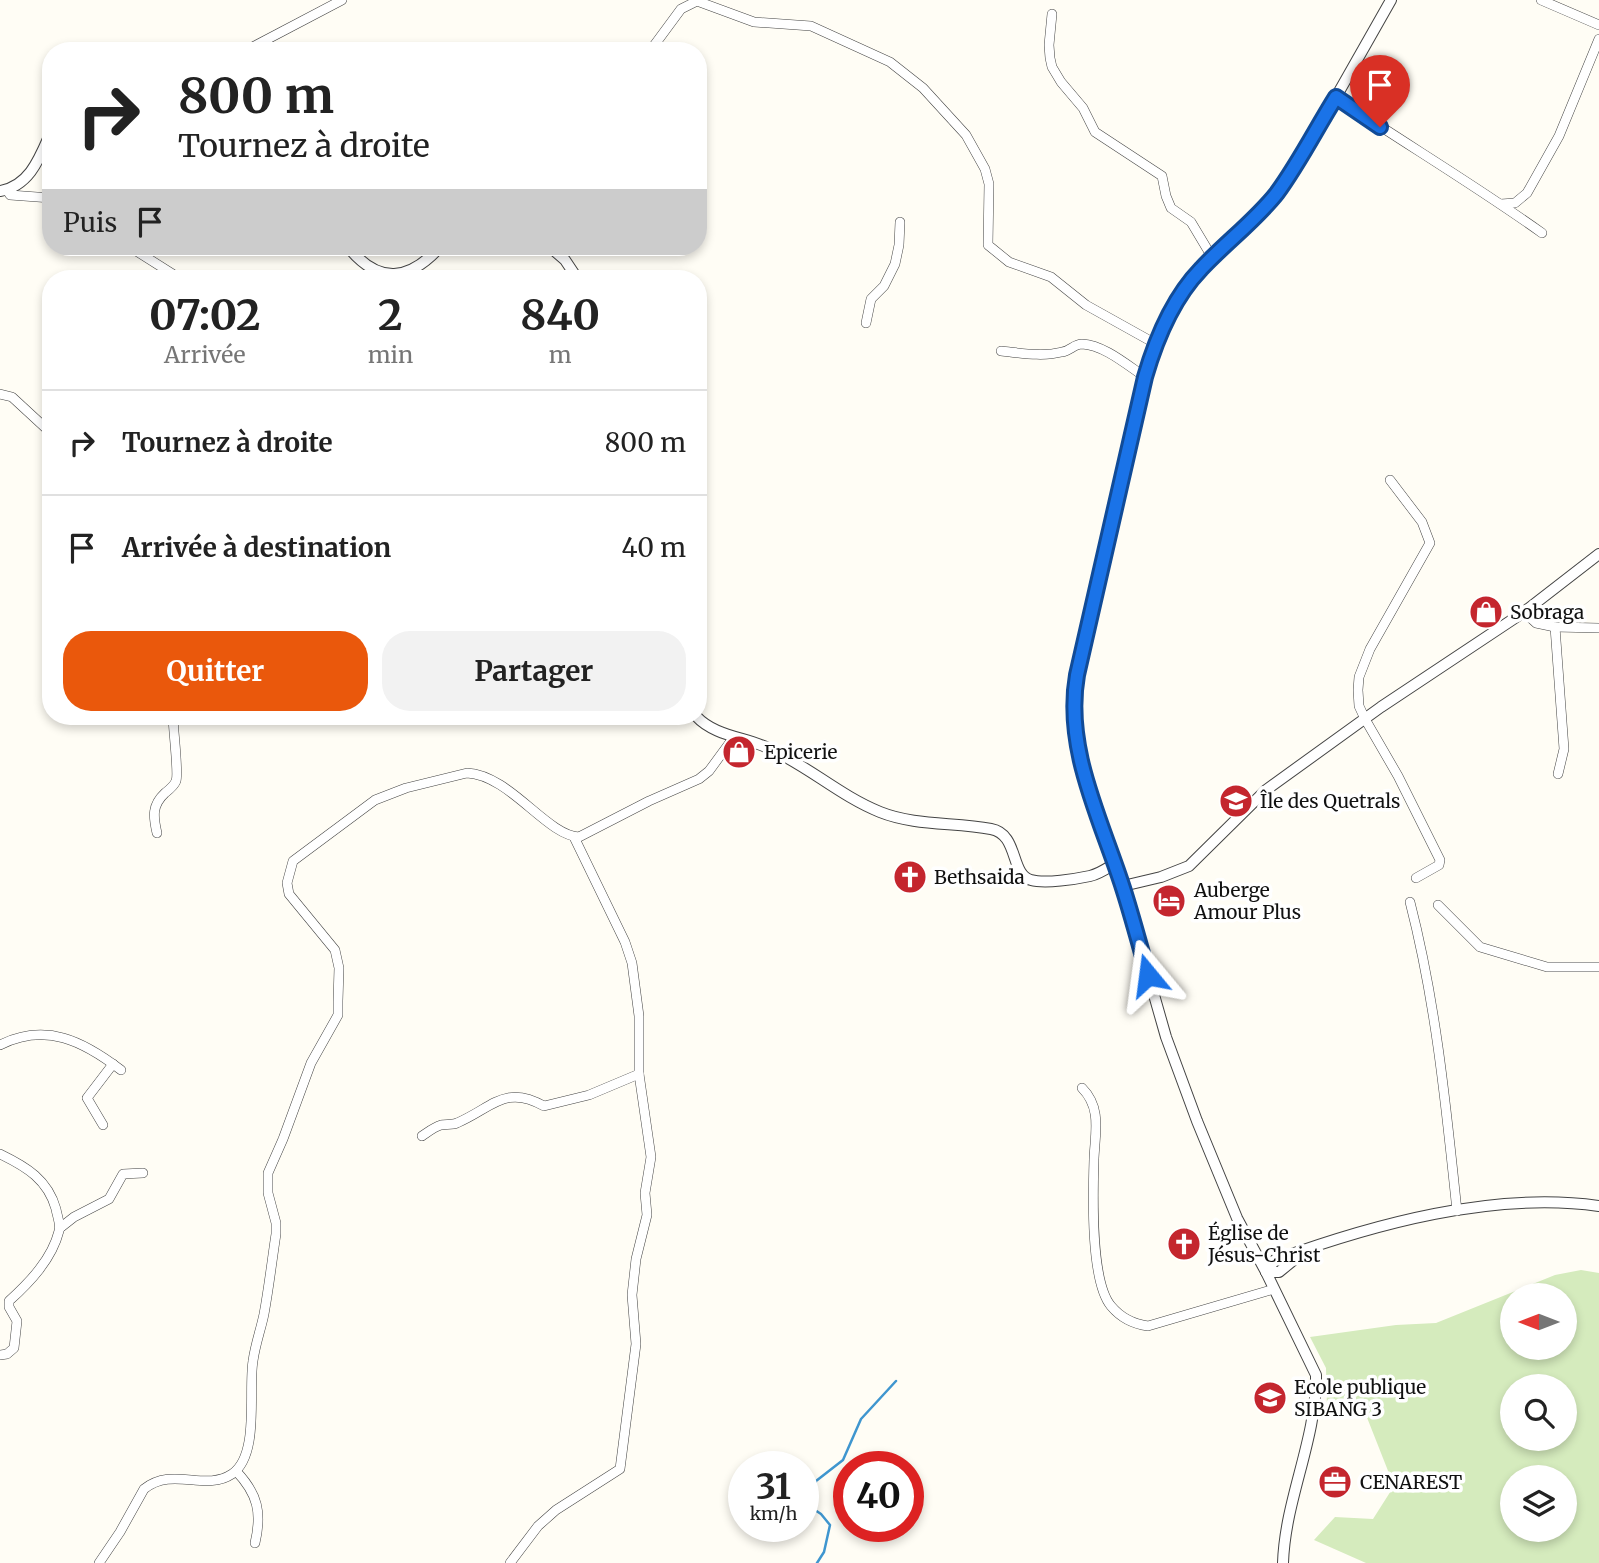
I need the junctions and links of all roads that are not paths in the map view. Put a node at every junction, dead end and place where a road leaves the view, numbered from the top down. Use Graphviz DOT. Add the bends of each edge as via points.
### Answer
graph roads {
  1 [pos="342,0"];
  2 [pos="697,0"];
  3 [pos="1391,0"];
  4 [pos="1541,0"];
  5 [pos="1052,14"];
  6 [pos="1599,25"];
  7 [pos="1599,39"];
  8 [pos="262,42"];
  9 [pos="657,42"];
  10 [pos="1336,97"];
  11 [pos="42,150"];
  12 [pos="4,191"];
  13 [pos="42,197"];
  14 [pos="1501,204"];
  15 [pos="900,222"];
  16 [pos="1542,233"];
  17 [pos="145,256"];
  18 [pos="356,256"];
  19 [pos="431,256"];
  20 [pos="560,256"];
  21 [pos="1212,257"];
  22 [pos="166,270"];
  23 [pos="376,270"];
  24 [pos="411,270"];
  25 [pos="572,270"];
  26 [pos="866,323"];
  27 [pos="1156,344"];
  28 [pos="1001,351"];
  29 [pos="1145,377"];
  30 [pos="0,394"];
  31 [pos="42,425"];
  32 [pos="1390,481"];
  33 [pos="1599,554"];
  34 [pos="1524,612"];
  35 [pos="1555,627"];
  36 [pos="1599,628"];
  37 [pos="1365,719"];
  38 [pos="174,725"];
  39 [pos="705,725"];
  40 [pos="734,737"];
  41 [pos="1558,774"];
  42 [pos="157,833"];
  43 [pos="574,837"];
  44 [pos="1114,864"];
  45 [pos="1416,878"];
  46 [pos="1123,887"];
  47 [pos="1410,902"];
  48 [pos="1438,905"];
  49 [pos="1599,967"];
  50 [pos="0,1045"];
  51 [pos="639,1074"];
  52 [pos="1082,1088"];
  53 [pos="103,1125"];
  54 [pos="422,1136"];
  55 [pos="0,1154"];
  56 [pos="143,1173"];
  57 [pos="1599,1206"];
  58 [pos="1457,1210"];
  59 [pos="60,1228"];
  60 [pos="1251,1245"];
  61 [pos="1288,1260"];
  62 [pos="1266,1272"];
  63 [pos="1274,1289"];
  64 [pos="1281,1302"];
  65 [pos="0,1355"];
  66 [pos="236,1471"];
  67 [pos="255,1544"];
  68 [pos="99,1563"];
  69 [pos="511,1563"];
  70 [pos="1283,1563"];
  1 -- 8 [label="street"];
  2 -- 9 [label="street" via="681,9"];
  2 -- 27 [label="street" via="754,22 811,26 890,62 923,88 974,147 989,184 988,244 1009,262 1051,277 1086,304"];
  3 -- 10 [label="street"];
  4 -- 6 [label="street"];
  5 -- 21 [label="street" via="1050,58 1061,82 1083,108 1095,132 1162,176 1171,208 1191,222"];
  7 -- 14 [label="street" via="1559,136 1527,193 1515,203"];
  10 -- 14 [label="street"];
  10 -- 21 [label="street" via="1277,192"];
  11 -- 12 [label="street" via="24,181"];
  12 -- 13 [label="street"];
  14 -- 16 [label="street"];
  15 -- 26 [label="street" via="895,264 871,299"];
  17 -- 22 [label="street"];
  18 -- 23 [label="street"];
  19 -- 24 [label="street"];
  20 -- 25 [label="street"];
  21 -- 27 [label="street" via="1183,291"];
  27 -- 29 [label="street"];
  28 -- 29 [label="street" via="1043,354 1084,344 1114,356"];
  29 -- 44 [label="street" via="1075,690 1077,746"];
  30 -- 31 [label="street" via="12,397"];
  32 -- 37 [label="street" via="1422,522 1430,543 1359,677 1359,706"];
  33 -- 34 [label="street"];
  34 -- 35 [label="street" via="1535,623"];
  34 -- 37 [label="street"];
  35 -- 36 [label="street"];
  35 -- 41 [label="street" via="1564,749"];
  37 -- 45 [label="street" via="1440,860"];
  37 -- 46 [label="street" via="1256,797 1189,866"];
  38 -- 42 [label="street" via="179,773 176,784 156,801 153,818"];
  39 -- 40 [label="street"];
  40 -- 43 [label="street" via="699,779"];
  40 -- 44 [label="street" via="771,748 884,814 998,831 1028,880 1090,876"];
  43 -- 51 [label="street" via="632,963 639,1016"];
  43 -- 66 [label="street" via="494,781 467,773 375,800 293,861 289,894 338,958 338,1015 311,1063 268,1173 276,1234 252,1363 247,1446"];
  44 -- 46 [label="street"];
  46 -- 60 [label="street" via="1181,1078"];
  47 -- 58 [label="street" via="1435,1017"];
  48 -- 49 [label="street" via="1480,947 1547,967"];
  50 -- 53 [label="street" via="36,1034 63,1036 117,1067 87,1098"];
  51 -- 54 [label="street" via="544,1107 529,1098 511,1097"];
  51 -- 69 [label="street" via="651,1157 645,1193 647,1215 632,1295 636,1344 620,1469 556,1510"];
  52 -- 63 [label="street" via="1096,1110 1098,1269 1110,1305 1136,1324 1148,1326"];
  55 -- 59 [label="street" via="44,1183"];
  56 -- 59 [label="street" via="123,1174 108,1199"];
  57 -- 58 [label="street" via="1545,1202"];
  58 -- 61 [label="street" via="1363,1230"];
  59 -- 65 [label="street" via="33,1279 9,1301 17,1321 14,1348"];
  60 -- 61 [label="street" via="1265,1255"];
  60 -- 62 [label="street"];
  61 -- 62 [label="street" via="1279,1272"];
  61 -- 64 [label="street" via="1281,1280"];
  62 -- 63 [label="street"];
  63 -- 64 [label="street"];
  64 -- 70 [label="street" via="1314,1368 1317,1386 1286,1527"];
  66 -- 67 [label="street" via="250,1485 256,1504 260,1522"];
  66 -- 68 [label="street" via="220,1479 169,1477 150,1484"];
}
